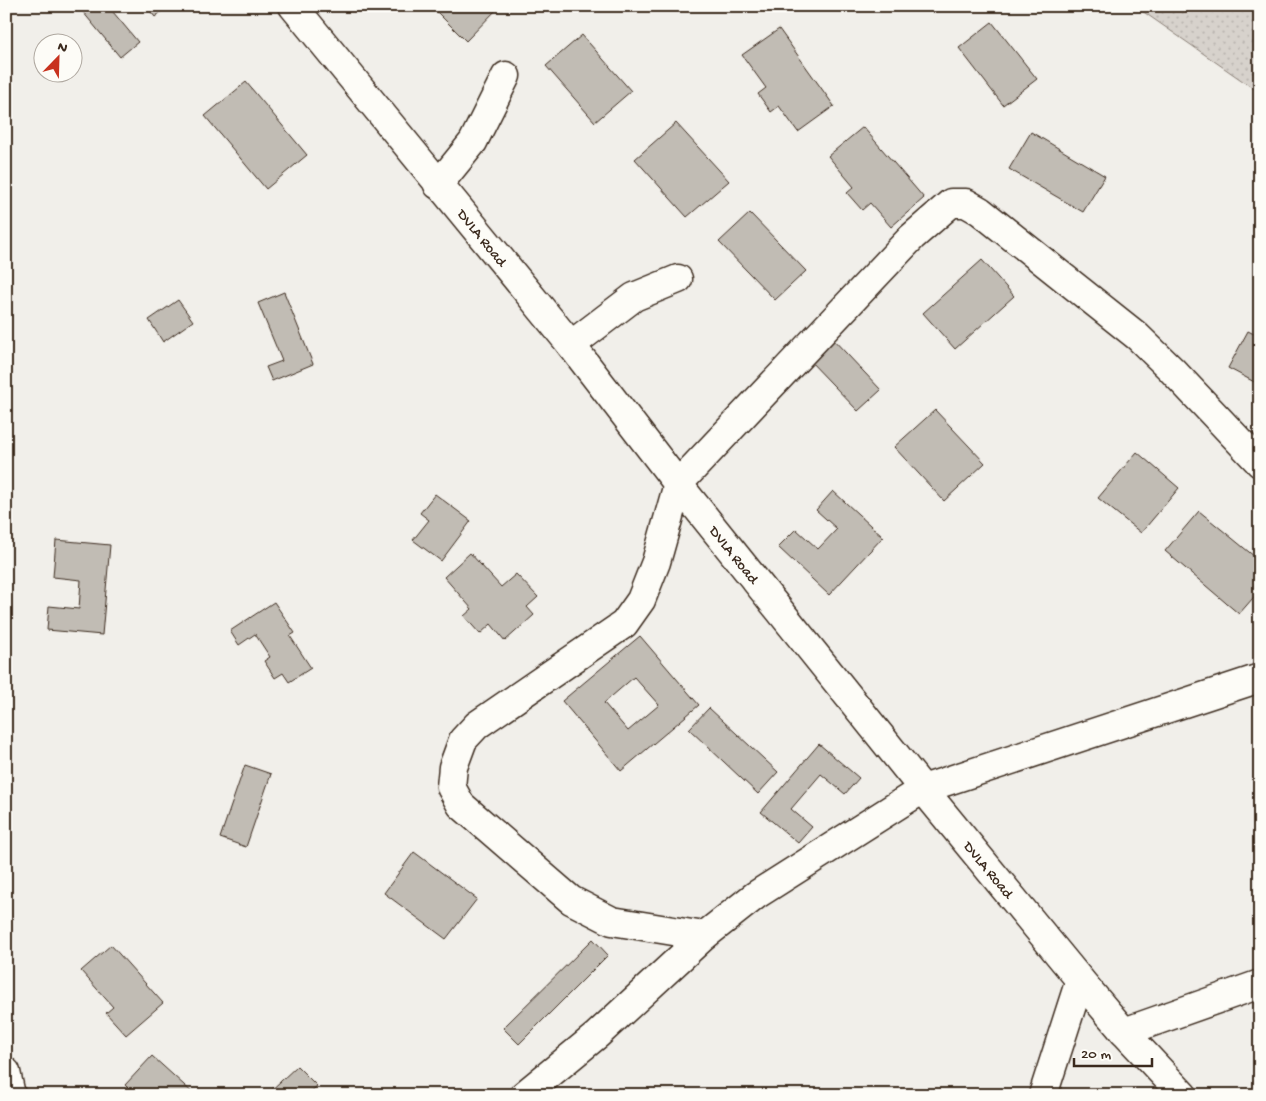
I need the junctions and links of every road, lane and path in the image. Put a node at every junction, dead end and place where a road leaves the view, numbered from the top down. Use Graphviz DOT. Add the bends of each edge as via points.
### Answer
graph roads {
  1 [pos="293,6"];
  2 [pos="506,76"];
  3 [pos="438,185"];
  4 [pos="678,279"];
  5 [pos="571,345"];
  6 [pos="1260,464"];
  7 [pos="678,484"];
  8 [pos="1260,678"];
  9 [pos="923,789"];
  10 [pos="704,936"];
  11 [pos="1080,980"];
  12 [pos="1260,984"];
  13 [pos="1124,1032"];
  14 [pos="6,1072"];
  15 [pos="11,1095"];
  16 [pos="524,1095"];
  17 [pos="1043,1095"];
  18 [pos="1183,1095"];
  1 -- 3 [label="street, DVLA Road"];
  2 -- 3 [label="street" via="473,142"];
  3 -- 5 [label="street, DVLA Road"];
  4 -- 5 [label="street" via="634,297"];
  5 -- 7 [label="street, DVLA Road"];
  6 -- 7 [label="street" via="1137,336 980,211 966,203 951,203 912,237"];
  7 -- 9 [label="street, DVLA Road"];
  7 -- 10 [label="street" via="642,600 624,624 477,726 463,740 453,767 451,787 461,805 571,900 612,921"];
  8 -- 9 [label="street"];
  9 -- 10 [label="street" via="756,895"];
  9 -- 11 [label="street, DVLA Road"];
  10 -- 16 [label="street" via="597,1035"];
  11 -- 13 [label="street, DVLA Road"];
  11 -- 17 [label="street"];
  12 -- 13 [label="street"];
  13 -- 18 [label="street, DVLA Road"];
  14 -- 15 [label="street"];
}
